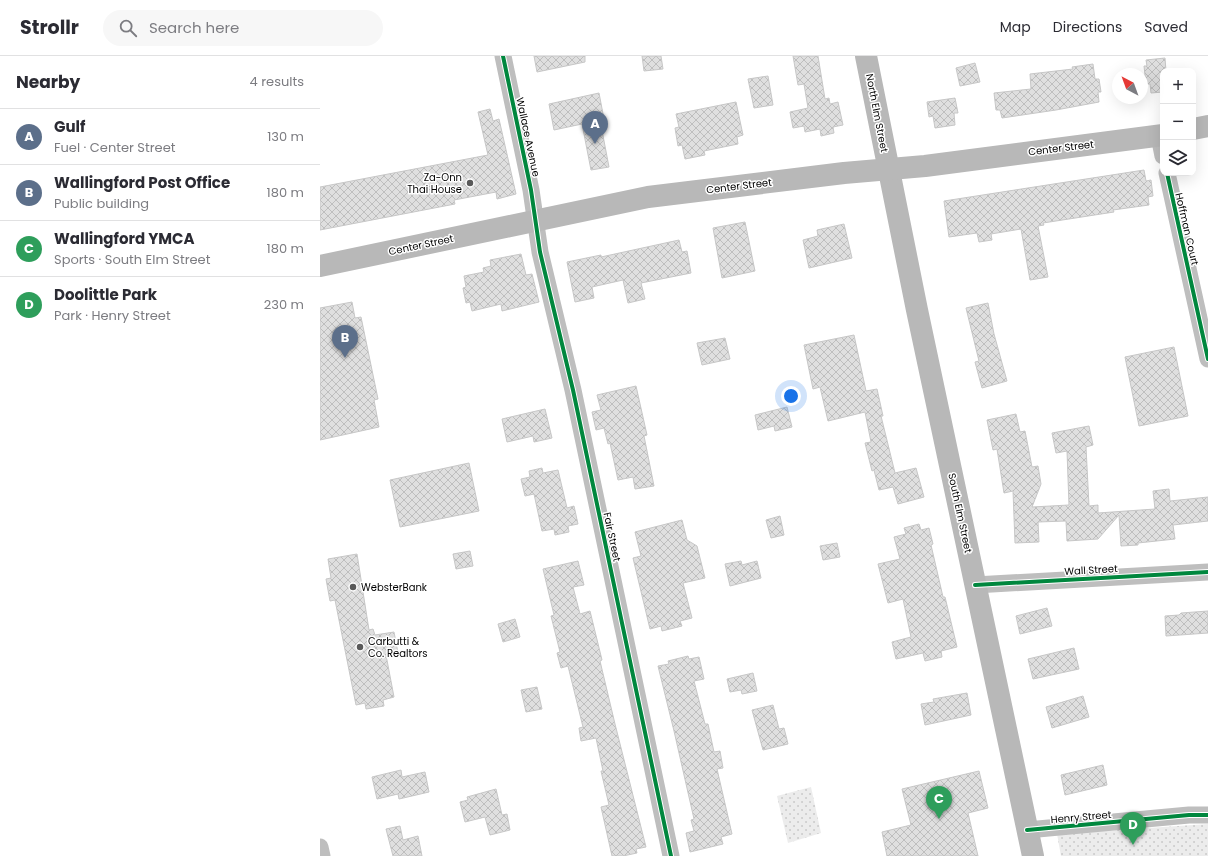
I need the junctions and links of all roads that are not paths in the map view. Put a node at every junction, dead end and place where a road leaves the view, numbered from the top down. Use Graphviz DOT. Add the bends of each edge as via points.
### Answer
graph roads {
  1 [pos="503,56"];
  2 [pos="866,56"];
  3 [pos="1208,126"];
  4 [pos="1196,128"];
  5 [pos="1160,142"];
  6 [pos="888,170"];
  7 [pos="1168,176"];
  8 [pos="535,221"];
  9 [pos="320,266"];
  10 [pos="1208,359"];
  11 [pos="1208,572"];
  12 [pos="975,585"];
  13 [pos="1208,815"];
  14 [pos="1027,830"];
  15 [pos="320,847"];
  16 [pos="322,856"];
  17 [pos="671,856"];
  18 [pos="1032,856"];
  1 -- 8 [label="street, Wallace Avenue"];
  2 -- 6 [label="main road, North Elm Street"];
  3 -- 4 [label="main road"];
  5 -- 6 [label="main road, Center Street" via="1026,152"];
  6 -- 8 [label="main road, Center Street" via="648,197"];
  6 -- 12 [label="main road, South Elm Street"];
  7 -- 10 [label="street, Hoffman Court"];
  8 -- 9 [label="main road, Center Street"];
  8 -- 17 [label="street, Fair Street" via="575,398"];
  11 -- 12 [label="street, Wall Street"];
  12 -- 14 [label="main road, South Elm Street"];
  13 -- 14 [label="street, Henry Street"];
  14 -- 18 [label="main road, South Elm Street"];
  15 -- 16 [label="street"];
}
